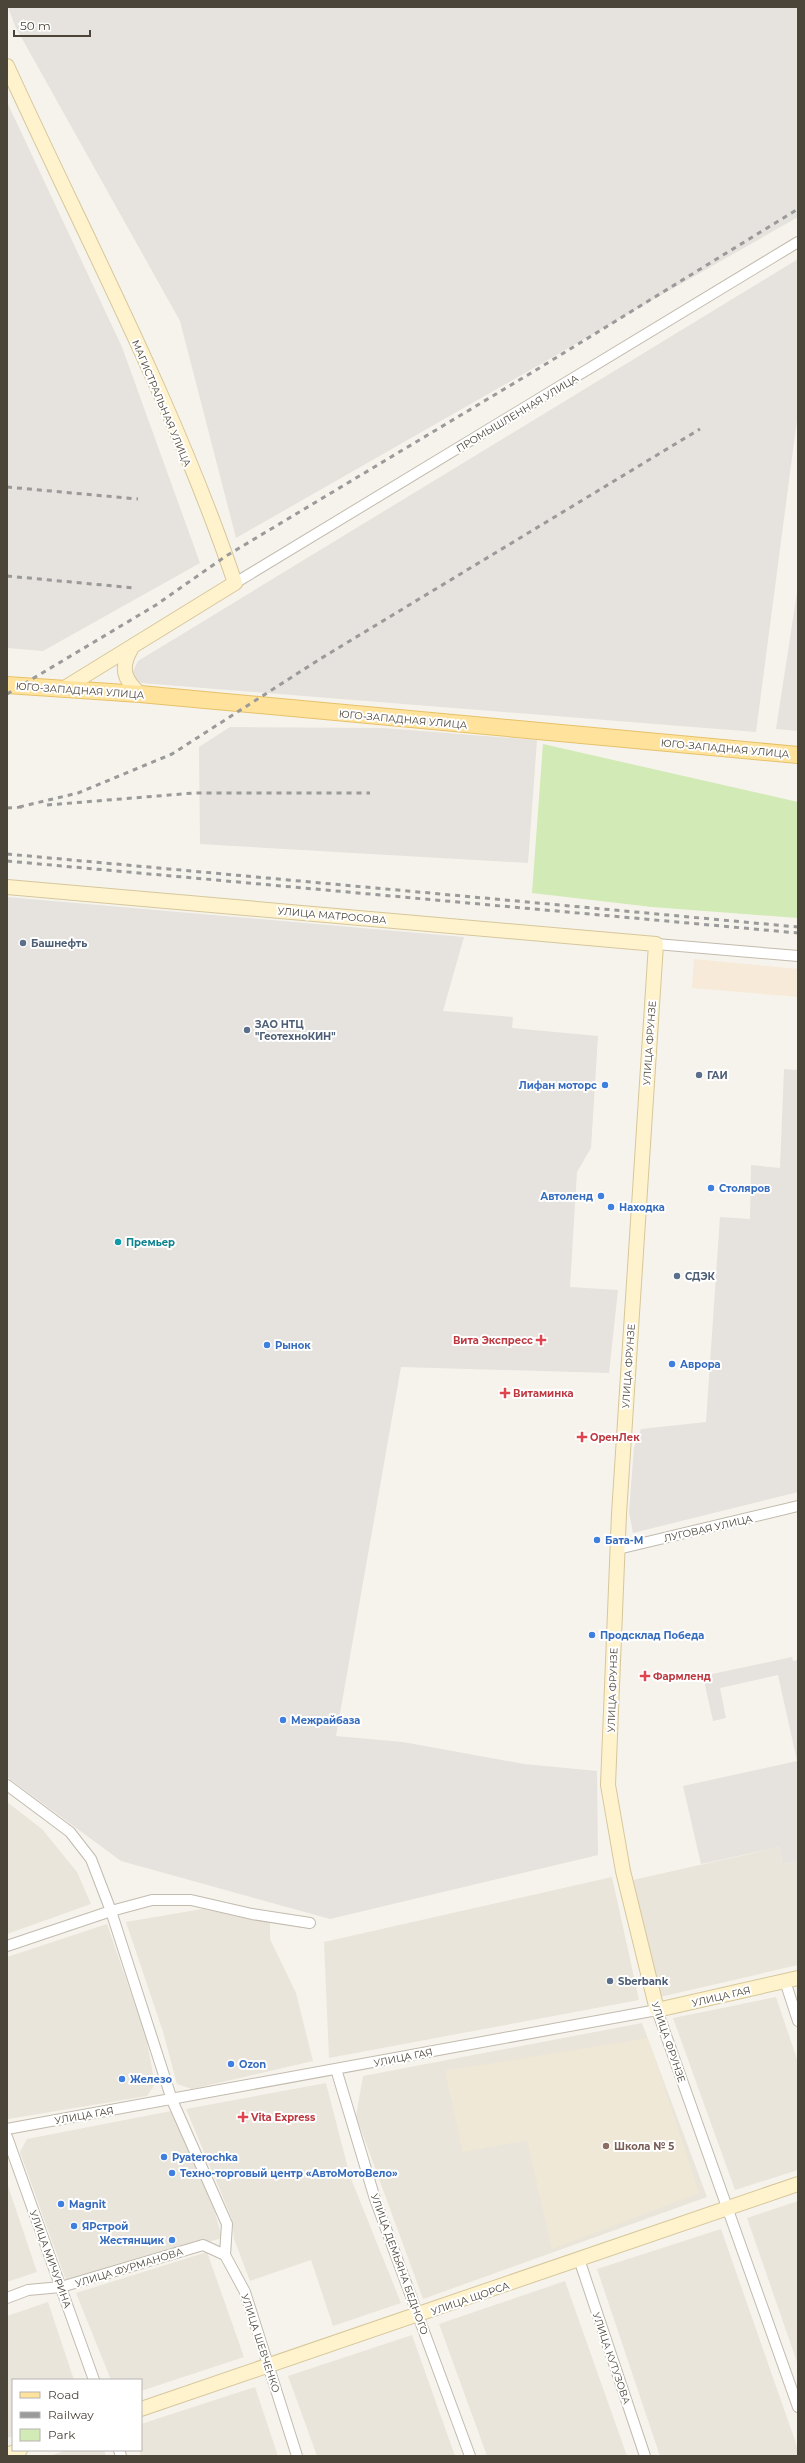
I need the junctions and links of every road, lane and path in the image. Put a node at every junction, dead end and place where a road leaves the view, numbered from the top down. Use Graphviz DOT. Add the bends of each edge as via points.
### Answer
graph roads {
  1 [pos="7,66"];
  2 [pos="798,242"];
  3 [pos="235,583"];
  4 [pos="131,649"];
  5 [pos="7,685"];
  6 [pos="63,689"];
  7 [pos="140,694"];
  8 [pos="798,755"];
  9 [pos="7,887"];
  10 [pos="656,944"];
  11 [pos="798,956"];
  12 [pos="798,1506"];
  13 [pos="618,1549"];
  14 [pos="7,1785"];
  15 [pos="111,1911"];
  16 [pos="310,1923"];
  17 [pos="7,1946"];
  18 [pos="792,1980"];
  19 [pos="657,2010"];
  20 [pos="798,2021"];
  21 [pos="336,2069"];
  22 [pos="172,2100"];
  23 [pos="7,2129"];
  24 [pos="7,2137"];
  25 [pos="798,2184"];
  26 [pos="726,2208"];
  27 [pos="225,2255"];
  28 [pos="579,2259"];
  29 [pos="61,2287"];
  30 [pos="7,2298"];
  31 [pos="419,2316"];
  32 [pos="268,2366"];
  33 [pos="94,2379"];
  34 [pos="798,2407"];
  35 [pos="142,2409"];
  36 [pos="17,2451"];
  37 [pos="7,2455"];
  38 [pos="297,2456"];
  39 [pos="470,2456"];
  40 [pos="645,2456"];
  1 -- 3 [label="street, МАГИСТРАЛЬНАЯ УЛИЦА" via="155,381"];
  2 -- 3 [label="street, ПРОМЫШЛЕННАЯ УЛИЦА"];
  3 -- 4 [label="street"];
  4 -- 6 [label="street"];
  4 -- 7 [label="street" via="123,669 125,678"];
  5 -- 6 [label="main road, ЮГО-ЗАПАДНАЯ УЛИЦА"];
  6 -- 7 [label="main road, ЮГО-ЗАПАДНАЯ УЛИЦА"];
  7 -- 8 [label="main road, ЮГО-ЗАПАДНАЯ УЛИЦА"];
  9 -- 10 [label="street, УЛИЦА МАТРОСОВА"];
  10 -- 11 [label="street"];
  10 -- 13 [label="street, УЛИЦА ФРУНЗЕ"];
  12 -- 13 [label="street, ЛУГОВАЯ УЛИЦА"];
  13 -- 19 [label="street, УЛИЦА ФРУНЗЕ" via="608,1785 623,1871"];
  14 -- 15 [label="street" via="70,1832 91,1858"];
  15 -- 16 [label="street" via="152,1900 191,1900 252,1914"];
  15 -- 17 [label="street"];
  15 -- 22 [label="street"];
  18 -- 19 [label="street, УЛИЦА ГАЯ"];
  18 -- 20 [label="street"];
  19 -- 21 [label="street, УЛИЦА ГАЯ"];
  19 -- 26 [label="street, УЛИЦА ФРУНЗЕ"];
  21 -- 22 [label="street, УЛИЦА ГАЯ"];
  21 -- 31 [label="street, УЛИЦА ДЕМЬЯНА БЕДНОГО" via="375,2199"];
  22 -- 23 [label="street, УЛИЦА ГАЯ"];
  22 -- 27 [label="street" via="227,2224"];
  24 -- 29 [label="street, УЛИЦА МИЧУРИНА"];
  25 -- 26 [label="street, УЛИЦА ЩОРСА"];
  26 -- 28 [label="street, УЛИЦА ЩОРСА"];
  26 -- 34 [label="street, УЛИЦА ФРУНЗЕ"];
  27 -- 29 [label="street, УЛИЦА ФУРМАНОВА" via="203,2245"];
  27 -- 32 [label="street, УЛИЦА ШЕВЧЕНКО" via="245,2292"];
  28 -- 31 [label="street, УЛИЦА ЩОРСА"];
  28 -- 40 [label="street, УЛИЦА КУТУЗОВА"];
  29 -- 30 [label="street, УЛИЦА ФУРМАНОВА" via="28,2290"];
  29 -- 33 [label="street, УЛИЦА МИЧУРИНА"];
  31 -- 32 [label="street, УЛИЦА ЩОРСА"];
  31 -- 39 [label="street, УЛИЦА ДЕМЬЯНА БЕДНОГО"];
  32 -- 35 [label="street, УЛИЦА ЩОРСА"];
  32 -- 38 [label="street, УЛИЦА ШЕВЧЕНКО"];
  36 -- 37 [label="street"];
}
